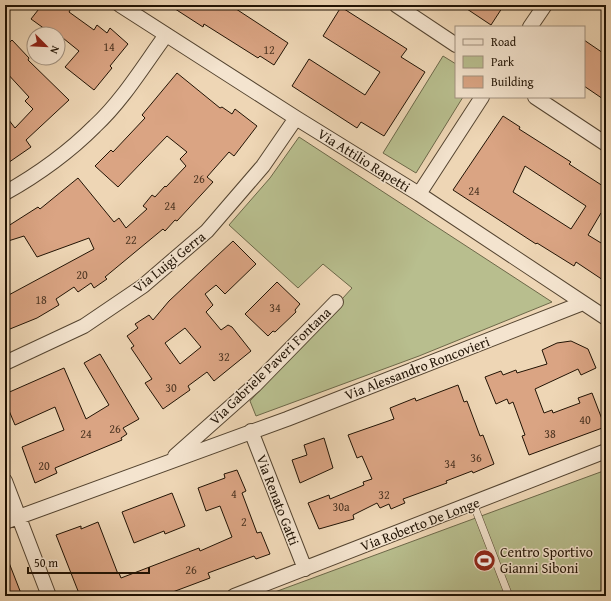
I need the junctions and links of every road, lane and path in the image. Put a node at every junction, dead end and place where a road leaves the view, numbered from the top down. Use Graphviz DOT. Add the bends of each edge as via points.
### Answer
graph roads {
  1 [pos="120,5"];
  2 [pos="396,5"];
  3 [pos="545,5"];
  4 [pos="531,26"];
  5 [pos="166,35"];
  6 [pos="455,44"];
  7 [pos="481,98"];
  8 [pos="537,98"];
  9 [pos="296,118"];
  10 [pos="606,144"];
  11 [pos="5,193"];
  12 [pos="419,194"];
  13 [pos="336,302"];
  14 [pos="583,303"];
  15 [pos="606,318"];
  16 [pos="5,363"];
  17 [pos="251,431"];
  18 [pos="606,451"];
  19 [pos="169,461"];
  20 [pos="5,481"];
  21 [pos="473,503"];
  22 [pos="19,517"];
  23 [pos="5,522"];
  24 [pos="305,569"];
  25 [pos="49,596"];
  26 [pos="234,596"];
  27 [pos="509,596"];
  1 -- 5 [label="street, Via Attilio Rapetti"];
  2 -- 6 [label="street"];
  3 -- 4 [label="street"];
  5 -- 9 [label="street, Via Attilio Rapetti"];
  5 -- 11 [label="street" via="128,88 96,125 60,156"];
  7 -- 12 [label="street"];
  8 -- 10 [label="street"];
  9 -- 12 [label="street, Via Attilio Rapetti"];
  9 -- 16 [label="street, Via Luigi Gerra" via="263,166 207,231 143,286 84,326"];
  12 -- 14 [label="street, Via Attilio Rapetti"];
  13 -- 19 [label="street, Via Gabriele Paveri Fontana" via="255,385"];
  14 -- 15 [label="street, Via Attilio Rapetti"];
  14 -- 17 [label="street, Via Alessandro Roncovieri"];
  17 -- 19 [label="street, Via Gabriele Paveri Fontana"];
  17 -- 24 [label="street, Via Renato Gatti"];
  18 -- 21 [label="street, Via Roberto De Longe"];
  19 -- 22 [label="street, Via Gabriele Paveri Fontana"];
  20 -- 22 [label="street"];
  21 -- 24 [label="street, Via Roberto De Longe"];
  21 -- 27 [label="lane"];
  22 -- 23 [label="street, Via Gabriele Paveri Fontana"];
  22 -- 25 [label="street"];
  24 -- 26 [label="street, Via Roberto De Longe"];
}
